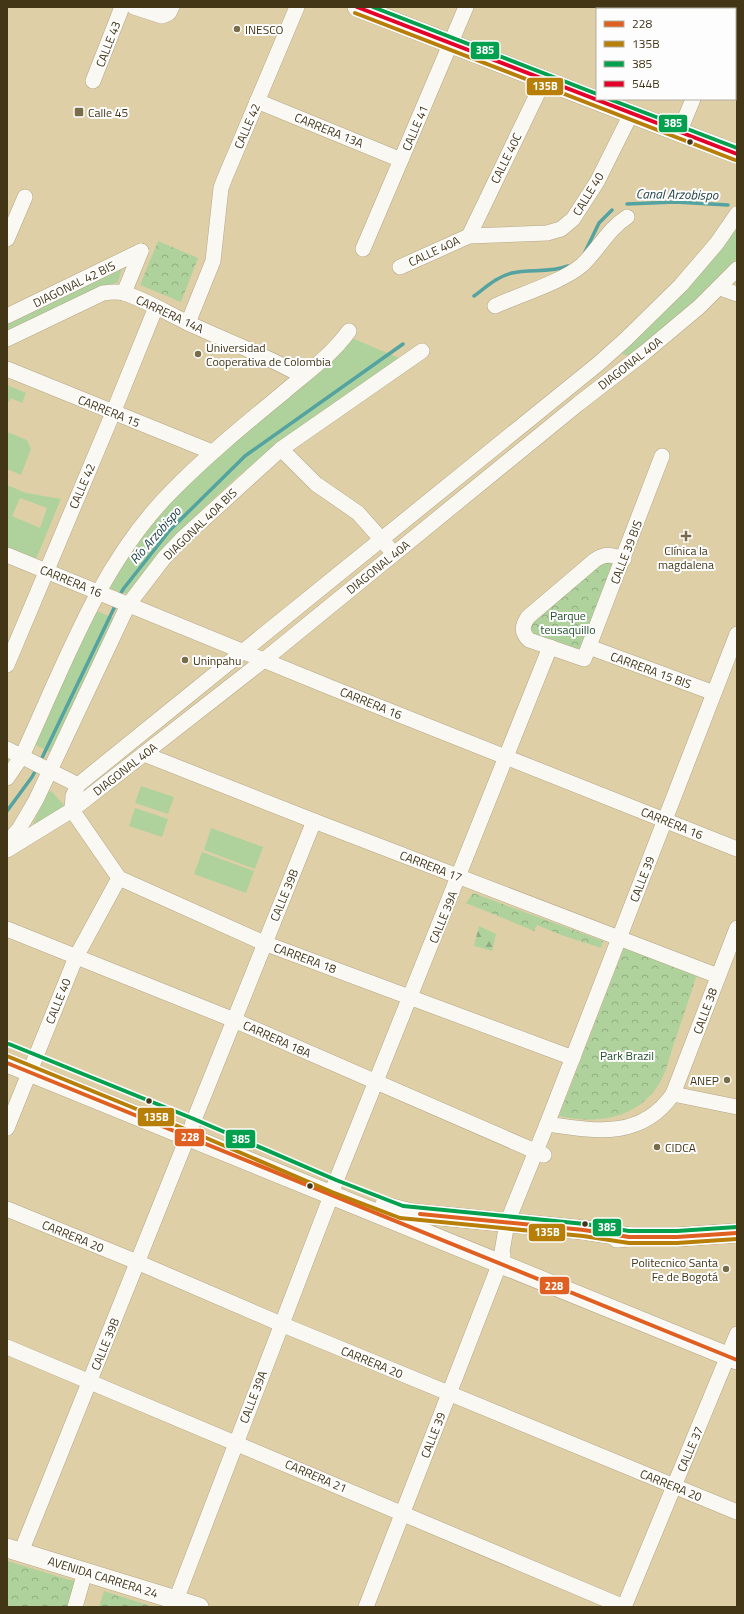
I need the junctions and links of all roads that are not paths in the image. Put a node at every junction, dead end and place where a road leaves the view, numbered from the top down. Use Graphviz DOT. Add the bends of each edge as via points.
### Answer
graph roads {
  1 [pos="122,7"];
  2 [pos="134,7"];
  3 [pos="297,7"];
  4 [pos="357,7"];
  5 [pos="466,7"];
  6 [pos="169,11"];
  7 [pos="450,44"];
  8 [pos="544,80"];
  9 [pos="93,81"];
  10 [pos="693,100"];
  11 [pos="257,101"];
  12 [pos="631,114"];
  13 [pos="679,132"];
  14 [pos="737,154"];
  15 [pos="401,160"];
  16 [pos="25,197"];
  17 [pos="737,214"];
  18 [pos="627,217"];
  19 [pos="469,236"];
  20 [pos="7,239"];
  21 [pos="363,249"];
  22 [pos="400,267"];
  23 [pos="737,269"];
  24 [pos="720,288"];
  25 [pos="124,293"];
  26 [pos="737,294"];
  27 [pos="495,306"];
  28 [pos="156,307"];
  29 [pos="7,316"];
  30 [pos="188,323"];
  31 [pos="349,331"];
  32 [pos="7,339"];
  33 [pos="422,351"];
  34 [pos="7,369"];
  35 [pos="302,376"];
  36 [pos="113,413"];
  37 [pos="281,449"];
  38 [pos="212,452"];
  39 [pos="662,456"];
  40 [pos="382,540"];
  41 [pos="395,554"];
  42 [pos="7,555"];
  43 [pos="624,559"];
  44 [pos="47,570"];
  45 [pos="100,593"];
  46 [pos="126,604"];
  47 [pos="737,634"];
  48 [pos="550,648"];
  49 [pos="589,648"];
  50 [pos="242,651"];
  51 [pos="734,652"];
  52 [pos="9,656"];
  53 [pos="264,660"];
  54 [pos="714,693"];
  55 [pos="7,749"];
  56 [pos="144,754"];
  57 [pos="25,757"];
  58 [pos="506,757"];
  59 [pos="49,769"];
  60 [pos="7,778"];
  61 [pos="78,785"];
  62 [pos="72,810"];
  63 [pos="665,820"];
  64 [pos="314,821"];
  65 [pos="7,844"];
  66 [pos="737,848"];
  67 [pos="7,850"];
  68 [pos="459,876"];
  69 [pos="119,878"];
  70 [pos="737,928"];
  71 [pos="7,929"];
  72 [pos="619,938"];
  73 [pos="264,943"];
  74 [pos="76,957"];
  75 [pos="718,976"];
  76 [pos="410,997"];
  77 [pos="234,1020"];
  78 [pos="7,1050"];
  79 [pos="573,1058"];
  80 [pos="7,1063"];
  81 [pos="32,1066"];
  82 [pos="376,1083"];
  83 [pos="673,1094"];
  84 [pos="737,1107"];
  85 [pos="547,1124"];
  86 [pos="7,1128"];
  87 [pos="190,1130"];
  88 [pos="540,1153"];
  89 [pos="333,1191"];
  90 [pos="7,1209"];
  91 [pos="407,1219"];
  92 [pos="510,1229"];
  93 [pos="733,1235"];
  94 [pos="137,1262"];
  95 [pos="500,1263"];
  96 [pos="281,1324"];
  97 [pos="737,1334"];
  98 [pos="7,1347"];
  99 [pos="733,1358"];
  100 [pos="90,1382"];
  101 [pos="449,1394"];
  102 [pos="235,1443"];
  103 [pos="674,1486"];
  104 [pos="403,1512"];
  105 [pos="737,1512"];
  106 [pos="14,1550"];
  107 [pos="85,1572"];
  108 [pos="176,1600"];
  109 [pos="76,1607"];
  110 [pos="199,1607"];
  111 [pos="366,1607"];
  112 [pos="624,1607"];
  1 -- 9 [label="street, CALLE 43"];
  2 -- 6 [label="street" via="158,16"];
  3 -- 11 [label="street, CALLE 42"];
  4 -- 7 [label="main road"];
  5 -- 7 [label="street, CALLE 41"];
  7 -- 8 [label="main road"];
  7 -- 15 [label="street, CALLE 41"];
  8 -- 12 [label="main road"];
  8 -- 19 [label="street, CALLE 40C"];
  10 -- 13 [label="street"];
  11 -- 15 [label="street, CARRERA 13A"];
  11 -- 30 [label="street, CALLE 42" via="222,188 211,267"];
  12 -- 13 [label="main road"];
  12 -- 19 [label="street, CALLE 40" via="597,182 573,220 561,229 547,234"];
  13 -- 14 [label="main road"];
  15 -- 21 [label="street, CALLE 41"];
  16 -- 20 [label="street"];
  17 -- 40 [label="street, DIAGONAL 40A" via="717,243 681,285 615,349"];
  18 -- 27 [label="street" via="613,228 581,266"];
  19 -- 22 [label="street, CALLE 40A"];
  23 -- 24 [label="street, DIAGONAL 40A"];
  24 -- 26 [label="street"];
  24 -- 41 [label="street, DIAGONAL 40A" via="644,353"];
  25 -- 28 [label="street, CARRERA 14A"];
  25 -- 29 [label="street, DIAGONAL 42 BIS" via="141,251"];
  25 -- 32 [label="street, DIAGONAL 42 BIS" via="103,293"];
  28 -- 30 [label="street, CARRERA 14A"];
  28 -- 36 [label="street, CALLE 42"];
  30 -- 35 [label="street, CARRERA 14A"];
  31 -- 35 [label="street" via="335,349"];
  33 -- 37 [label="street, DIAGONAL 40A BIS"];
  34 -- 36 [label="street, CARRERA 15"];
  35 -- 38 [label="street"];
  36 -- 38 [label="street, CARRERA 15"];
  36 -- 44 [label="street, CALLE 42"];
  37 -- 40 [label="street" via="316,484 358,513"];
  37 -- 46 [label="street, DIAGONAL 40A BIS" via="184,537"];
  38 -- 45 [label="street" via="147,517 127,545"];
  39 -- 43 [label="street, CALLE 39 BIS"];
  40 -- 41 [label="street"];
  40 -- 50 [label="street, DIAGONAL 40A"];
  41 -- 53 [label="street, DIAGONAL 40A"];
  42 -- 44 [label="street, CARRERA 16"];
  43 -- 48 [label="street" via="607,554 595,560 531,613 523,625 525,635 529,640"];
  43 -- 49 [label="street, CALLE 39 BIS"];
  44 -- 45 [label="street, CARRERA 16"];
  44 -- 52 [label="street, CALLE 42"];
  45 -- 46 [label="street, CARRERA 16"];
  45 -- 57 [label="street"];
  46 -- 50 [label="street, CARRERA 16"];
  46 -- 59 [label="street, DIAGONAL 40A BIS"];
  47 -- 51 [label="street, CALLE 39"];
  48 -- 49 [label="street" via="584,658"];
  48 -- 58 [label="street, CALLE 39A"];
  49 -- 54 [label="street, CARRERA 15 BIS"];
  50 -- 53 [label="street, CARRERA 16"];
  50 -- 61 [label="street, DIAGONAL 40A"];
  51 -- 54 [label="street, CALLE 39"];
  53 -- 56 [label="street, DIAGONAL 40A"];
  53 -- 58 [label="street, CARRERA 16"];
  54 -- 63 [label="street, CALLE 39"];
  55 -- 57 [label="street"];
  56 -- 62 [label="street, DIAGONAL 40A"];
  56 -- 64 [label="street, CARRERA 17"];
  57 -- 59 [label="street"];
  57 -- 60 [label="street"];
  58 -- 63 [label="street, CARRERA 16"];
  58 -- 68 [label="street, CALLE 39A"];
  59 -- 61 [label="street"];
  59 -- 65 [label="street, DIAGONAL 40A BIS" via="27,816"];
  61 -- 62 [label="street" via="73,796"];
  62 -- 67 [label="street, DIAGONAL 40A"];
  62 -- 69 [label="street"];
  63 -- 66 [label="street, CARRERA 16"];
  63 -- 72 [label="street, CALLE 39"];
  64 -- 68 [label="street, CARRERA 17"];
  64 -- 73 [label="street, CALLE 39B"];
  68 -- 72 [label="street, CARRERA 17"];
  68 -- 76 [label="street, CALLE 39A"];
  69 -- 73 [label="street, CARRERA 18"];
  69 -- 74 [label="street, CALLE 40"];
  70 -- 75 [label="street, CALLE 38"];
  71 -- 74 [label="street, CARRERA 18A"];
  72 -- 75 [label="street, CARRERA 17"];
  72 -- 79 [label="street, CALLE 39"];
  73 -- 76 [label="street, CARRERA 18"];
  73 -- 77 [label="street, CALLE 39B"];
  74 -- 77 [label="street, CARRERA 18A"];
  74 -- 81 [label="street, CALLE 40"];
  75 -- 83 [label="street, CALLE 38"];
  76 -- 79 [label="street, CARRERA 18"];
  76 -- 82 [label="street, CALLE 39A"];
  77 -- 82 [label="street, CARRERA 18A"];
  77 -- 87 [label="street, CALLE 39B"];
  78 -- 81 [label="main road"];
  79 -- 85 [label="street, CALLE 39"];
  80 -- 81 [label="main road"];
  81 -- 86 [label="street, CALLE 40"];
  81 -- 87 [label="main road"];
  82 -- 88 [label="street, CARRERA 18A"];
  82 -- 89 [label="street, CALLE 39A"];
  83 -- 84 [label="street"];
  83 -- 85 [label="street, CALLE 38" via="660,1110 648,1118 619,1129 604,1131"];
  85 -- 88 [label="street, CALLE 39"];
  87 -- 89 [label="main road"];
  87 -- 94 [label="street, CALLE 39B"];
  88 -- 92 [label="street, CALLE 39"];
  89 -- 91 [label="main road"];
  89 -- 96 [label="street, CALLE 39A"];
  90 -- 94 [label="street, CARRERA 20"];
  91 -- 92 [label="main road"];
  91 -- 95 [label="main road"];
  92 -- 93 [label="main road" via="584,1230 628,1237"];
  92 -- 95 [label="street, CALLE 39"];
  94 -- 96 [label="street, CARRERA 20"];
  94 -- 100 [label="street, CALLE 39B"];
  95 -- 99 [label="main road"];
  95 -- 101 [label="street, CALLE 39"];
  96 -- 101 [label="street, CARRERA 20"];
  96 -- 102 [label="street, CALLE 39A"];
  97 -- 99 [label="street, CALLE 37"];
  98 -- 100 [label="street, CARRERA 21"];
  99 -- 103 [label="street, CALLE 37"];
  100 -- 102 [label="street, CARRERA 21"];
  100 -- 106 [label="street, CALLE 39B"];
  101 -- 103 [label="street, CARRERA 20"];
  101 -- 104 [label="street, CALLE 39"];
  102 -- 104 [label="street, CARRERA 21"];
  102 -- 108 [label="street, CALLE 39A"];
  103 -- 105 [label="street, CARRERA 20"];
  103 -- 112 [label="street, CALLE 37"];
  104 -- 111 [label="street, CALLE 39"];
  104 -- 112 [label="street, CARRERA 21"];
  106 -- 107 [label="main road, AVENIDA CARRERA 24"];
  107 -- 108 [label="main road, AVENIDA CARRERA 24"];
  107 -- 109 [label="street"];
  108 -- 110 [label="main road, AVENIDA CARRERA 24"];
}
